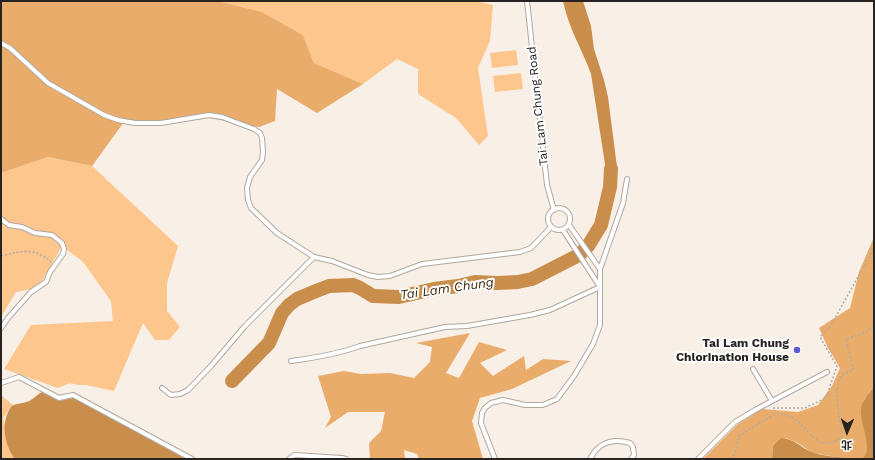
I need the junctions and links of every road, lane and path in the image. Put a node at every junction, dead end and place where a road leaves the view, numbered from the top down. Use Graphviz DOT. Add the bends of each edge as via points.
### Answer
graph roads {
  1 [pos="526,1"];
  2 [pos="1,43"];
  3 [pos="627,179"];
  4 [pos="554,210"];
  5 [pos="1,219"];
  6 [pos="569,225"];
  7 [pos="552,227"];
  8 [pos="563,230"];
  9 [pos="874,248"];
  10 [pos="1,256"];
  11 [pos="314,257"];
  12 [pos="55,266"];
  13 [pos="600,269"];
  14 [pos="600,287"];
  15 [pos="874,326"];
  16 [pos="1,328"];
  17 [pos="291,361"];
  18 [pos="753,369"];
  19 [pos="827,372"];
  20 [pos="1,383"];
  21 [pos="162,388"];
  22 [pos="772,401"];
  23 [pos="763,405"];
  24 [pos="192,459"];
  25 [pos="288,459"];
  26 [pos="346,459"];
  27 [pos="495,459"];
  28 [pos="590,459"];
  29 [pos="631,459"];
  30 [pos="698,459"];
  31 [pos="731,459"];
  1 -- 4 [label="lane, Tai Lam Chung Road" via="547,185"];
  2 -- 11 [label="lane" via="10,48 48,83 104,115 118,120 161,123 209,115 222,117 260,133 262,160 250,177 247,188 251,208 277,233"];
  3 -- 13 [label="lane" via="623,203"];
  4 -- 6 [label="lane" via="561,209 567,212 570,218"];
  4 -- 7 [label="lane" via="549,218"];
  5 -- 12 [label="lane" via="9,225 52,235 62,243 63,254"];
  6 -- 8 [label="lane"];
  6 -- 13 [label="lane"];
  7 -- 8 [label="lane"];
  7 -- 11 [label="lane" via="531,248 520,252 422,264 390,276 368,275"];
  8 -- 14 [label="lane"];
  9 -- 23 [label="path" via="830,327 820,338 837,366 826,398 805,408 770,408"];
  10 -- 12 [label="path" via="31,251 41,254"];
  11 -- 21 [label="lane" via="244,326 188,390 171,395"];
  12 -- 16 [label="lane" via="46,282 31,292"];
  13 -- 14 [label="lane"];
  14 -- 17 [label="lane" via="550,310 530,315 446,327"];
  14 -- 27 [label="lane" via="600,325 593,344 557,399 544,405 525,405 503,400 491,403 485,408 481,423"];
  15 -- 31 [label="path" via="846,341 853,367 839,380 838,403 842,435 838,440 827,444 819,442 796,419 790,415 778,414 740,435 736,452"];
  18 -- 22 [label="lane"];
  19 -- 22 [label="lane"];
  20 -- 24 [label="lane" via="19,377 59,398 73,395"];
  22 -- 23 [label="lane"];
  23 -- 30 [label="lane" via="735,422"];
  25 -- 26 [label="lane" via="294,455"];
  28 -- 29 [label="lane" via="599,447 609,441 623,440 633,447 634,455"];
}
